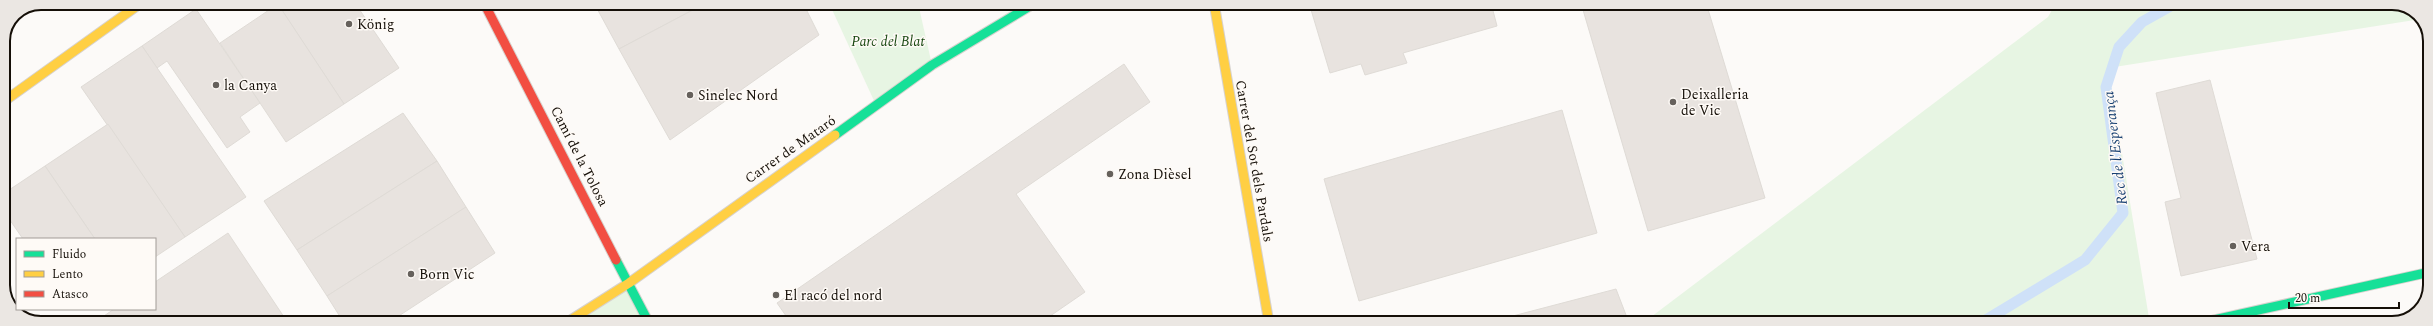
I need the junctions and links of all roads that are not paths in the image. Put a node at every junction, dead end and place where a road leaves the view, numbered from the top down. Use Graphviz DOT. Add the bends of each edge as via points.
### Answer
graph roads {
  1 [pos="131,10"];
  2 [pos="488,10"];
  3 [pos="1023,10"];
  4 [pos="1215,10"];
  5 [pos="10,97"];
  6 [pos="2423,274"];
  7 [pos="629,283"];
  8 [pos="577,316"];
  9 [pos="646,316"];
  10 [pos="1268,316"];
  11 [pos="2232,316"];
  1 -- 5 [label="street"];
  2 -- 7 [label="street, Camí de la Tolosa"];
  3 -- 7 [label="street, Carrer de Mataró" via="932,65"];
  4 -- 10 [label="street, Carrer del Sot dels Pardals"];
  6 -- 11 [label="street"];
  7 -- 8 [label="street, Carrer de Mataró"];
  7 -- 9 [label="street, Camí de la Tolosa"];
}
